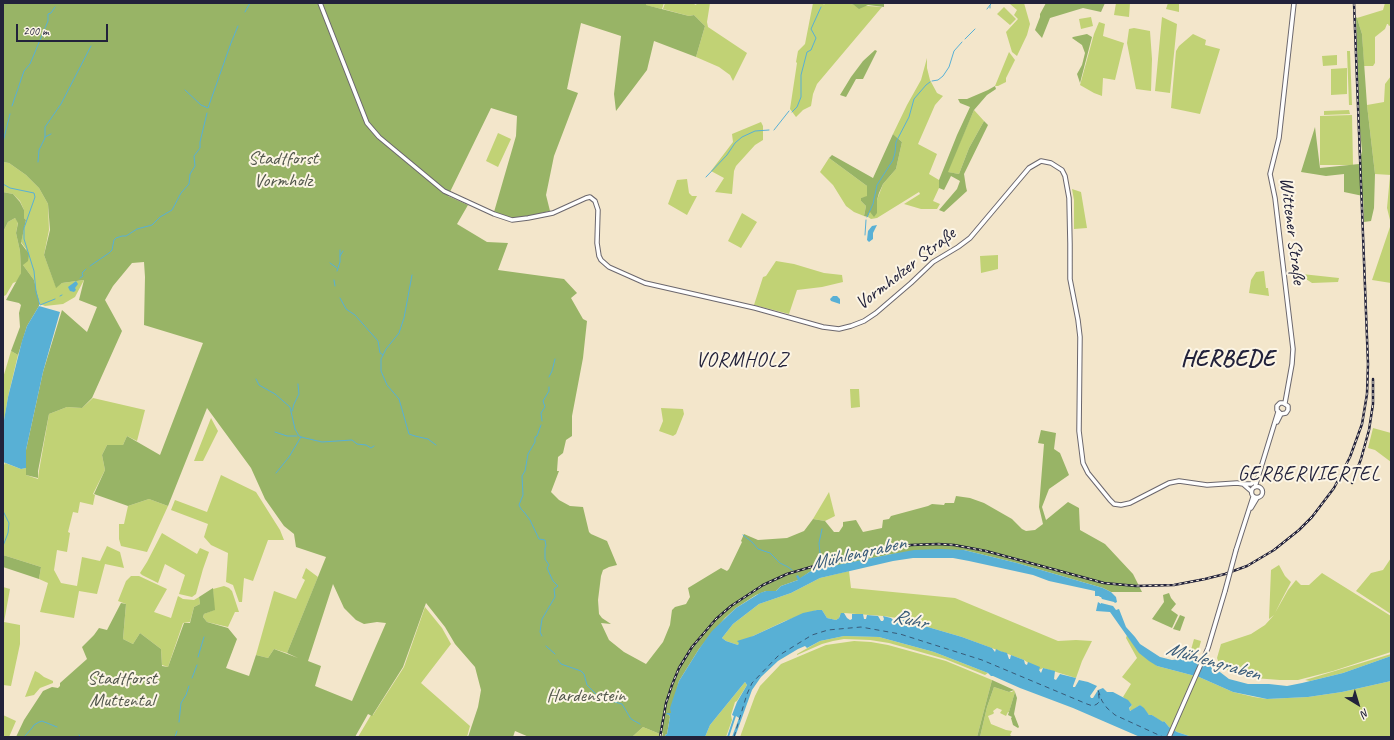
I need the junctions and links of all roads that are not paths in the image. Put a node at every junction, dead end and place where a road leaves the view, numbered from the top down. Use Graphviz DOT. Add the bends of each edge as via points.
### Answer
graph roads {
  1 [pos="320,3"];
  2 [pos="1294,3"];
  3 [pos="1283,403"];
  4 [pos="1280,413"];
  5 [pos="1259,474"];
  6 [pos="1258,479"];
  7 [pos="1244,484"];
  8 [pos="1255,488"];
  9 [pos="1255,497"];
  10 [pos="1170,737"];
  1 -- 7 [label="main road, Vormholzer Straße" via="362,113 371,128 444,191 512,220 553,212 590,198 595,201 598,210 599,256 609,267 649,284 755,308 832,329 851,326 876,313 933,262 970,238 1029,168 1041,162 1051,163 1062,170 1069,198 1070,279 1079,328 1080,431 1085,469 1110,500 1121,505 1175,481"];
  2 -- 3 [label="main road, Wittener Straße" via="1279,138 1270,174 1293,349"];
  3 -- 4 [label="main road, Wittener Straße" via="1277,406"];
  3 -- 4 [label="main road, Wittener Straße" via="1288,406 1288,410 1286,413"];
  4 -- 5 [label="main road, Wittener Straße"];
  5 -- 6 [label="main road, Wittener Straße"];
  5 -- 8 [label="main road, Wittener Straße"];
  6 -- 7 [label="main road" via="1251,484"];
  6 -- 8 [label="main road, Wittener Straße"];
  7 -- 8 [label="main road"];
  8 -- 9 [label="main road"];
  8 -- 9 [label="main road" via="1262,490 1262,494"];
  9 -- 10 [label="main road, bridge" via="1246,516 1214,631"];
}
